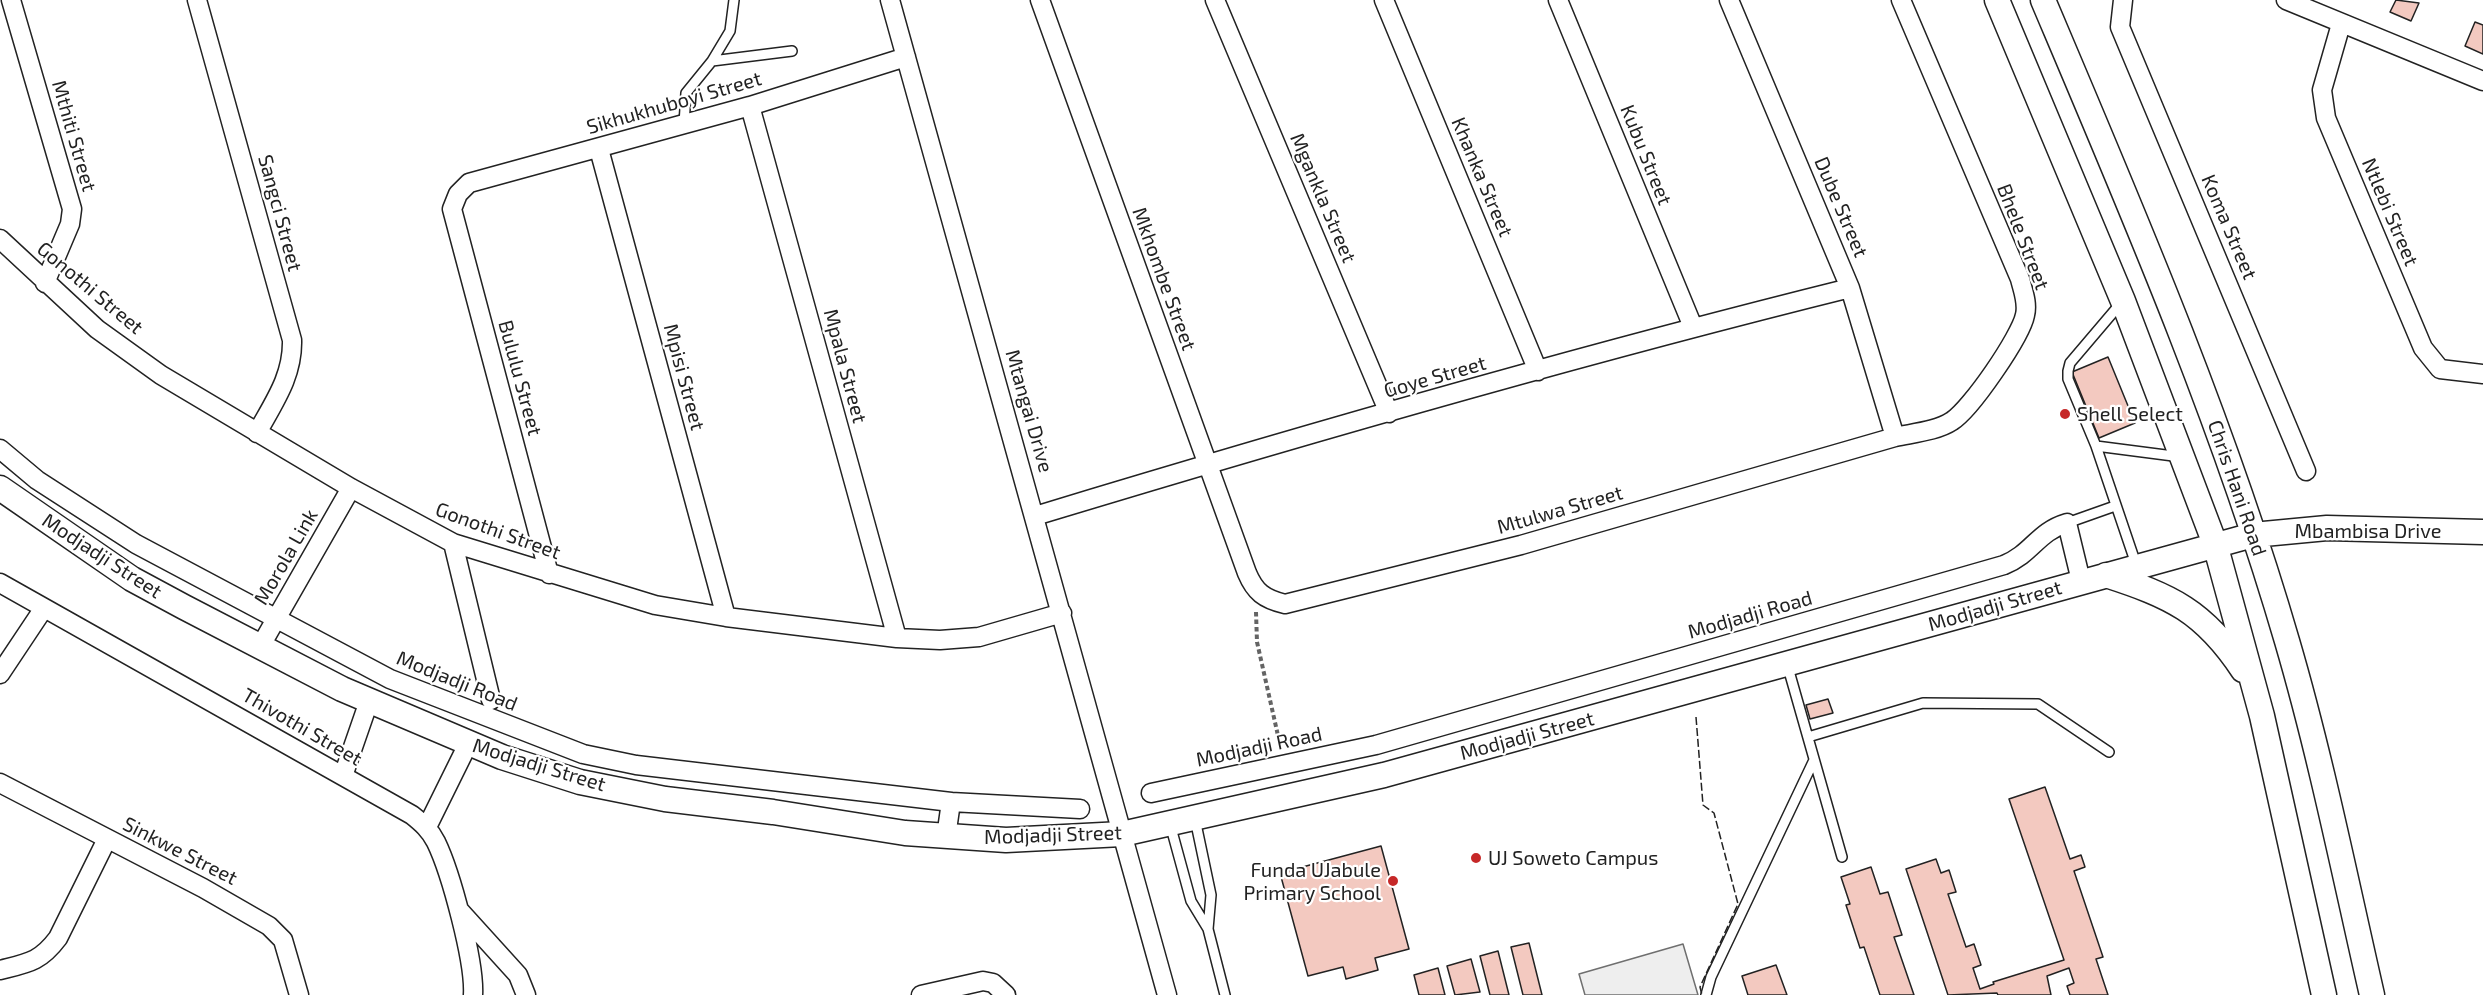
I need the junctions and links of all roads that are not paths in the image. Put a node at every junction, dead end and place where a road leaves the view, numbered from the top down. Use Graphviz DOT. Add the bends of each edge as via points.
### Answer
graph roads {
  1 [pos="11,0"];
  2 [pos="197,0"];
  3 [pos="734,0"];
  4 [pos="890,0"];
  5 [pos="1040,0"];
  6 [pos="1215,0"];
  7 [pos="1384,0"];
  8 [pos="1558,0"];
  9 [pos="1730,0"];
  10 [pos="1901,0"];
  11 [pos="1997,0"];
  12 [pos="2043,0"];
  13 [pos="2123,0"];
  14 [pos="2286,0"];
  15 [pos="2341,24"];
  16 [pos="792,51"];
  17 [pos="906,57"];
  18 [pos="712,61"];
  19 [pos="2479,79"];
  20 [pos="2483,96"];
  21 [pos="750,105"];
  22 [pos="684,124"];
  23 [pos="599,149"];
  24 [pos="458,194"];
  25 [pos="0,239"];
  26 [pos="45,283"];
  27 [pos="1850,288"];
  28 [pos="2123,301"];
  29 [pos="1693,327"];
  30 [pos="1538,371"];
  31 [pos="2483,374"];
  32 [pos="1389,413"];
  33 [pos="257,433"];
  34 [pos="1895,437"];
  35 [pos="2096,446"];
  36 [pos="0,449"];
  37 [pos="2183,458"];
  38 [pos="1207,464"];
  39 [pos="2306,471"];
  40 [pos="0,488"];
  41 [pos="351,488"];
  42 [pos="2115,506"];
  43 [pos="1035,516"];
  44 [pos="2067,524"];
  45 [pos="2483,532"];
  46 [pos="2253,535"];
  47 [pos="453,543"];
  48 [pos="2215,544"];
  49 [pos="2137,567"];
  50 [pos="1247,573"];
  51 [pos="549,574"];
  52 [pos="2106,575"];
  53 [pos="2081,581"];
  54 [pos="0,583"];
  55 [pos="44,608"];
  56 [pos="1062,613"];
  57 [pos="277,617"];
  58 [pos="726,617"];
  59 [pos="897,638"];
  60 [pos="260,647"];
  61 [pos="1787,664"];
  62 [pos="0,674"];
  63 [pos="2253,684"];
  64 [pos="490,700"];
  65 [pos="369,701"];
  66 [pos="1808,736"];
  67 [pos="468,744"];
  68 [pos="1376,745"];
  69 [pos="2109,752"];
  70 [pos="1814,760"];
  71 [pos="1384,775"];
  72 [pos="343,776"];
  73 [pos="0,783"];
  74 [pos="1151,793"];
  75 [pos="951,802"];
  76 [pos="1080,809"];
  77 [pos="1195,819"];
  78 [pos="1170,824"];
  79 [pos="427,827"];
  80 [pos="1122,834"];
  81 [pos="946,837"];
  82 [pos="106,839"];
  83 [pos="1842,857"];
  84 [pos="459,910"];
  85 [pos="1208,929"];
  86 [pos="0,970"];
  87 [pos="300,995"];
  88 [pos="472,995"];
  89 [pos="526,995"];
  90 [pos="921,995"];
  91 [pos="1006,995"];
  92 [pos="1167,995"];
  93 [pos="1225,995"];
  94 [pos="1706,995"];
  95 [pos="2324,995"];
  96 [pos="2372,995"];
  1 -- 26 [label="street, Mthiti Street" via="72,209 70,224"];
  2 -- 33 [label="street, Sangci Street" via="292,340 292,361 285,381"];
  3 -- 18 [label="lane" via="730,31"];
  4 -- 17 [label="street, Mtangai Drive"];
  5 -- 38 [label="street, Mkhombe Street"];
  6 -- 32 [label="street, Mgankla Street"];
  7 -- 30 [label="street, Khanka Street"];
  8 -- 29 [label="street, Kubu Street"];
  9 -- 27 [label="street, Dube Street"];
  10 -- 34 [label="street, Bhele Street" via="2020,279 2026,302 2022,325 1959,416 1944,425"];
  11 -- 28 [label="street, Chris Hani Road"];
  12 -- 46 [label="street, Chris Hani Road" via="2188,348"];
  13 -- 39 [label="street, Koma Street" via="2120,27"];
  14 -- 15 [label="street"];
  15 -- 19 [label="street"];
  15 -- 31 [label="street, Ntlebi Street" via="2322,90 2326,118 2424,348 2440,369"];
  16 -- 18 [label="lane"];
  17 -- 21 [label="street, Sikhukhuboyi Street"];
  17 -- 43 [label="street, Mtangai Drive"];
  18 -- 22 [label="lane" via="686,93"];
  19 -- 20 [label="street"];
  21 -- 22 [label="street, Sikhukhuboyi Street"];
  21 -- 59 [label="street, Mpala Street"];
  22 -- 23 [label="street, Sikhukhuboyi Street"];
  23 -- 24 [label="street, Sikhukhuboyi Street" via="469,183"];
  23 -- 58 [label="street, Mpisi Street"];
  24 -- 51 [label="street, Bululu Street" via="452,209"];
  25 -- 26 [label="street, Gonothi Street"];
  26 -- 33 [label="street, Gonothi Street" via="97,329 161,375"];
  27 -- 29 [label="street, Goye Street"];
  27 -- 34 [label="street, Dube Street"];
  28 -- 35 [label="lane" via="2067,371"];
  28 -- 37 [label="street, Chris Hani Road"];
  29 -- 30 [label="street, Goye Street"];
  30 -- 32 [label="street, Goye Street"];
  32 -- 38 [label="street, Goye Street"];
  33 -- 41 [label="street, Gonothi Street"];
  34 -- 50 [label="street, Mtulwa Street" via="1521,545 1311,599 1284,604 1254,589"];
  35 -- 37 [label="lane"];
  35 -- 42 [label="lane"];
  36 -- 57 [label="street, Modjadji Road" via="37,480 136,544"];
  37 -- 48 [label="street, Chris Hani Road"];
  38 -- 43 [label="street, Goye Street"];
  38 -- 50 [label="street, Mkhombe Street"];
  40 -- 60 [label="street, Modjadji Street" via="132,579"];
  41 -- 47 [label="street, Gonothi Street"];
  41 -- 57 [label="street, Morola Link"];
  42 -- 44 [label="lane"];
  42 -- 49 [label="lane"];
  43 -- 56 [label="street, Mtangai Drive"];
  44 -- 53 [label="street"];
  44 -- 68 [label="street, Modjadji Road" via="2051,528 2020,559 2004,565"];
  45 -- 46 [label="street, Mbambisa Drive" via="2326,528"];
  46 -- 48 [label="street, Modjadji Street"];
  46 -- 96 [label="street, Chris Hani Road" via="2287,641"];
  47 -- 51 [label="street, Gonothi Street"];
  47 -- 64 [label="street"];
  48 -- 49 [label="street, Modjadji Street"];
  48 -- 63 [label="street, Chris Hani Road"];
  49 -- 52 [label="street, Modjadji Street"];
  51 -- 58 [label="street, Gonothi Street" via="655,605"];
  52 -- 53 [label="street, Modjadji Street"];
  52 -- 63 [label="street" via="2158,592 2202,619 2224,642"];
  53 -- 61 [label="street, Modjadji Street"];
  54 -- 55 [label="street, Thivothi Street"];
  55 -- 62 [label="street"];
  55 -- 72 [label="street, Thivothi Street"];
  56 -- 59 [label="street, Gonothi Street" via="979,637"];
  56 -- 80 [label="street, Mtangai Drive"];
  57 -- 60 [label="street, Morola Link"];
  57 -- 75 [label="street, Modjadji Road" via="390,679 583,754 636,765"];
  58 -- 59 [label="street, Gonothi Street"];
  60 -- 65 [label="street, Modjadji Street"];
  61 -- 66 [label="lane"];
  61 -- 71 [label="street, Modjadji Street"];
  63 -- 95 [label="street, Chris Hani Road"];
  65 -- 67 [label="street, Modjadji Street"];
  65 -- 72 [label="street"];
  66 -- 69 [label="lane" via="1923,703 2038,704"];
  66 -- 70 [label="lane"];
  67 -- 79 [label="street"];
  67 -- 81 [label="street, Modjadji Street" via="601,787"];
  68 -- 71 [label="street"];
  68 -- 74 [label="street, Modjadji Road"];
  70 -- 83 [label="lane"];
  70 -- 94 [label="lane" via="1711,976"];
  71 -- 77 [label="street, Modjadji Street"];
  72 -- 79 [label="street, Thivothi Street"];
  73 -- 82 [label="street, Sinkwe Street"];
  75 -- 76 [label="street, Modjadji Road"];
  75 -- 81 [label="street"];
  77 -- 78 [label="street, Modjadji Street"];
  77 -- 85 [label="lane" via="1211,895"];
  78 -- 80 [label="street, Modjadji Street"];
  78 -- 85 [label="lane" via="1191,902"];
  79 -- 84 [label="street, Thivothi Street" via="436,842"];
  80 -- 81 [label="street, Modjadji Street" via="1006,840"];
  80 -- 92 [label="street, Mtangai Drive"];
  82 -- 86 [label="street" via="58,938 47,952 34,961"];
  82 -- 87 [label="street, Sinkwe Street" via="269,926 283,940"];
  84 -- 88 [label="street, Thivothi Street"];
  84 -- 89 [label="street" via="518,975"];
  85 -- 93 [label="lane"];
  90 -- 91 [label="street" via="983,981 993,983"];
}
